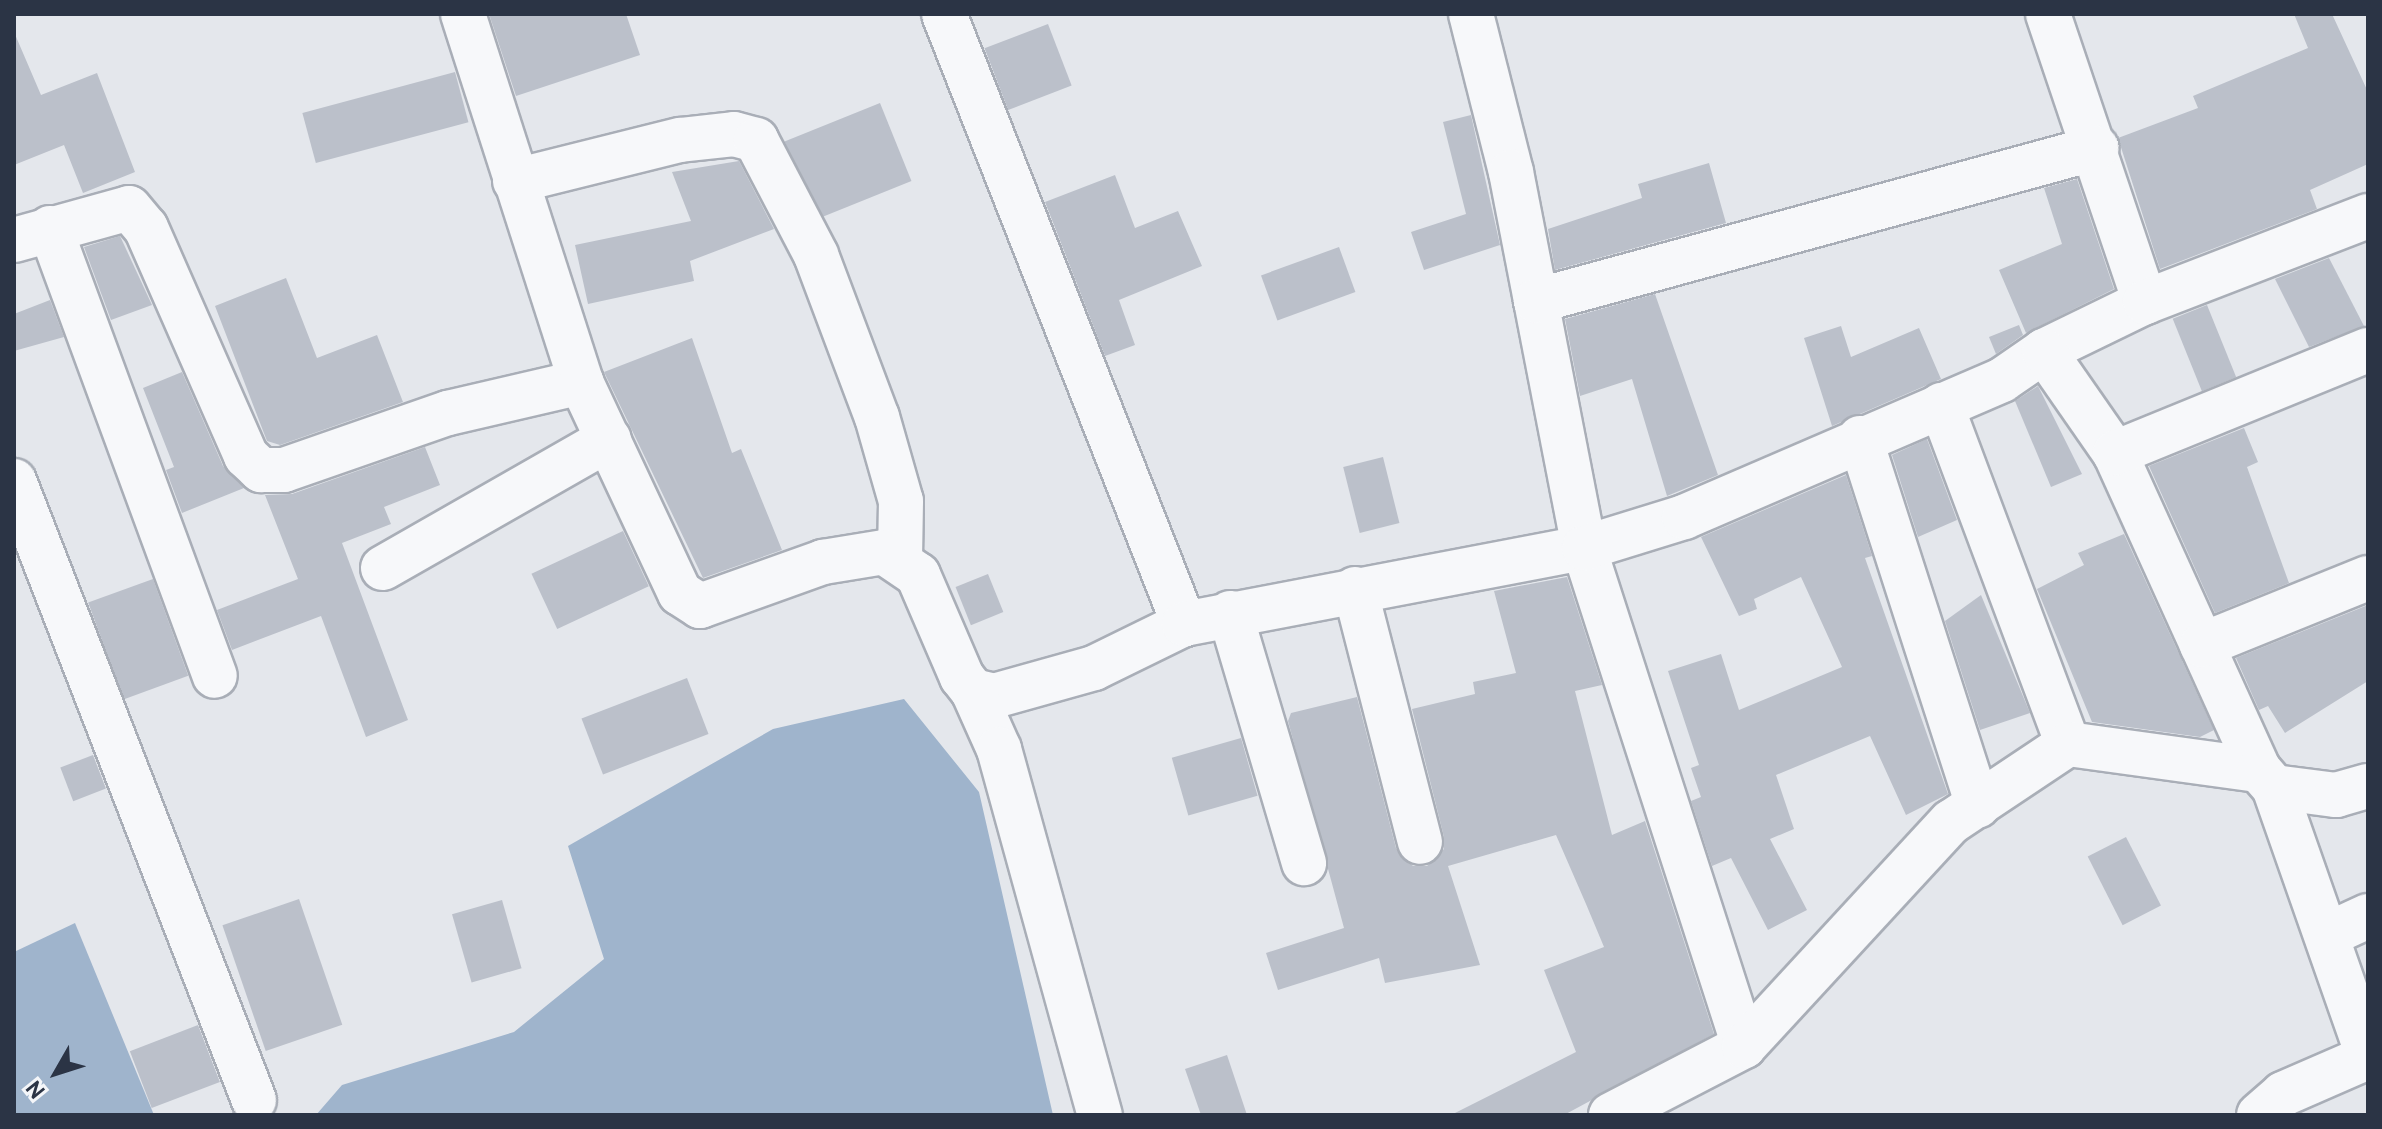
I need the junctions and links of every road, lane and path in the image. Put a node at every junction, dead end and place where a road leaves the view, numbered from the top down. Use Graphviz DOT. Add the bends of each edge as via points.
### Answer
graph roads {
  1 [pos="463,14"];
  2 [pos="944,14"];
  3 [pos="1471,14"];
  4 [pos="2048,14"];
  5 [pos="2096,148"];
  6 [pos="515,181"];
  7 [pos="2368,216"];
  8 [pos="32,234"];
  9 [pos="1536,301"];
  10 [pos="2145,302"];
  11 [pos="2368,350"];
  12 [pos="2044,351"];
  13 [pos="581,382"];
  14 [pos="1941,405"];
  15 [pos="1860,438"];
  16 [pos="609,439"];
  17 [pos="2115,453"];
  18 [pos="14,481"];
  19 [pos="1584,548"];
  20 [pos="900,557"];
  21 [pos="383,568"];
  22 [pos="2368,578"];
  23 [pos="1355,589"];
  24 [pos="1230,613"];
  25 [pos="1184,624"];
  26 [pos="2202,645"];
  27 [pos="215,676"];
  28 [pos="973,691"];
  29 [pos="2068,744"];
  30 [pos="2368,786"];
  31 [pos="2272,791"];
  32 [pos="1978,805"];
  33 [pos="1420,842"];
  34 [pos="1304,863"];
  35 [pos="2368,916"];
  36 [pos="2324,922"];
  37 [pos="1744,1046"];
  38 [pos="2368,1057"];
  39 [pos="254,1100"];
  40 [pos="1100,1115"];
  41 [pos="1611,1115"];
  42 [pos="2259,1115"];
  1 -- 6 [label="street"];
  2 -- 25 [label="street"];
  3 -- 9 [label="street"];
  4 -- 5 [label="street"];
  5 -- 9 [label="street"];
  5 -- 10 [label="street"];
  6 -- 13 [label="street"];
  6 -- 20 [label="street" via="680,140 734,134 756,140 816,255 877,417 901,501"];
  7 -- 10 [label="street"];
  8 -- 13 [label="street" via="129,208 146,228 246,456 261,470 284,470 448,413"];
  8 -- 27 [label="street"];
  9 -- 19 [label="street"];
  10 -- 12 [label="street"];
  11 -- 17 [label="street"];
  12 -- 14 [label="street" via="2002,380"];
  12 -- 17 [label="street"];
  13 -- 16 [label="street"];
  14 -- 15 [label="street"];
  14 -- 29 [label="street"];
  15 -- 19 [label="street" via="1684,517"];
  15 -- 32 [label="street"];
  16 -- 20 [label="street" via="680,593 700,606 823,562 884,552"];
  16 -- 21 [label="street"];
  17 -- 26 [label="street"];
  18 -- 39 [label="street"];
  19 -- 23 [label="street"];
  19 -- 37 [label="street"];
  20 -- 28 [label="street" via="918,575"];
  22 -- 26 [label="street"];
  23 -- 24 [label="street"];
  23 -- 33 [label="street"];
  24 -- 25 [label="street"];
  24 -- 34 [label="street"];
  25 -- 28 [label="street" via="1094,668 994,696"];
  26 -- 31 [label="street"];
  28 -- 40 [label="street" via="999,749"];
  29 -- 31 [label="street"];
  29 -- 32 [label="street"];
  30 -- 31 [label="street" via="2336,795"];
  31 -- 36 [label="street"];
  32 -- 37 [label="street" via="1951,822"];
  35 -- 36 [label="street"];
  36 -- 38 [label="street"];
  37 -- 41 [label="street"];
  38 -- 42 [label="street" via="2283,1094"];
}
